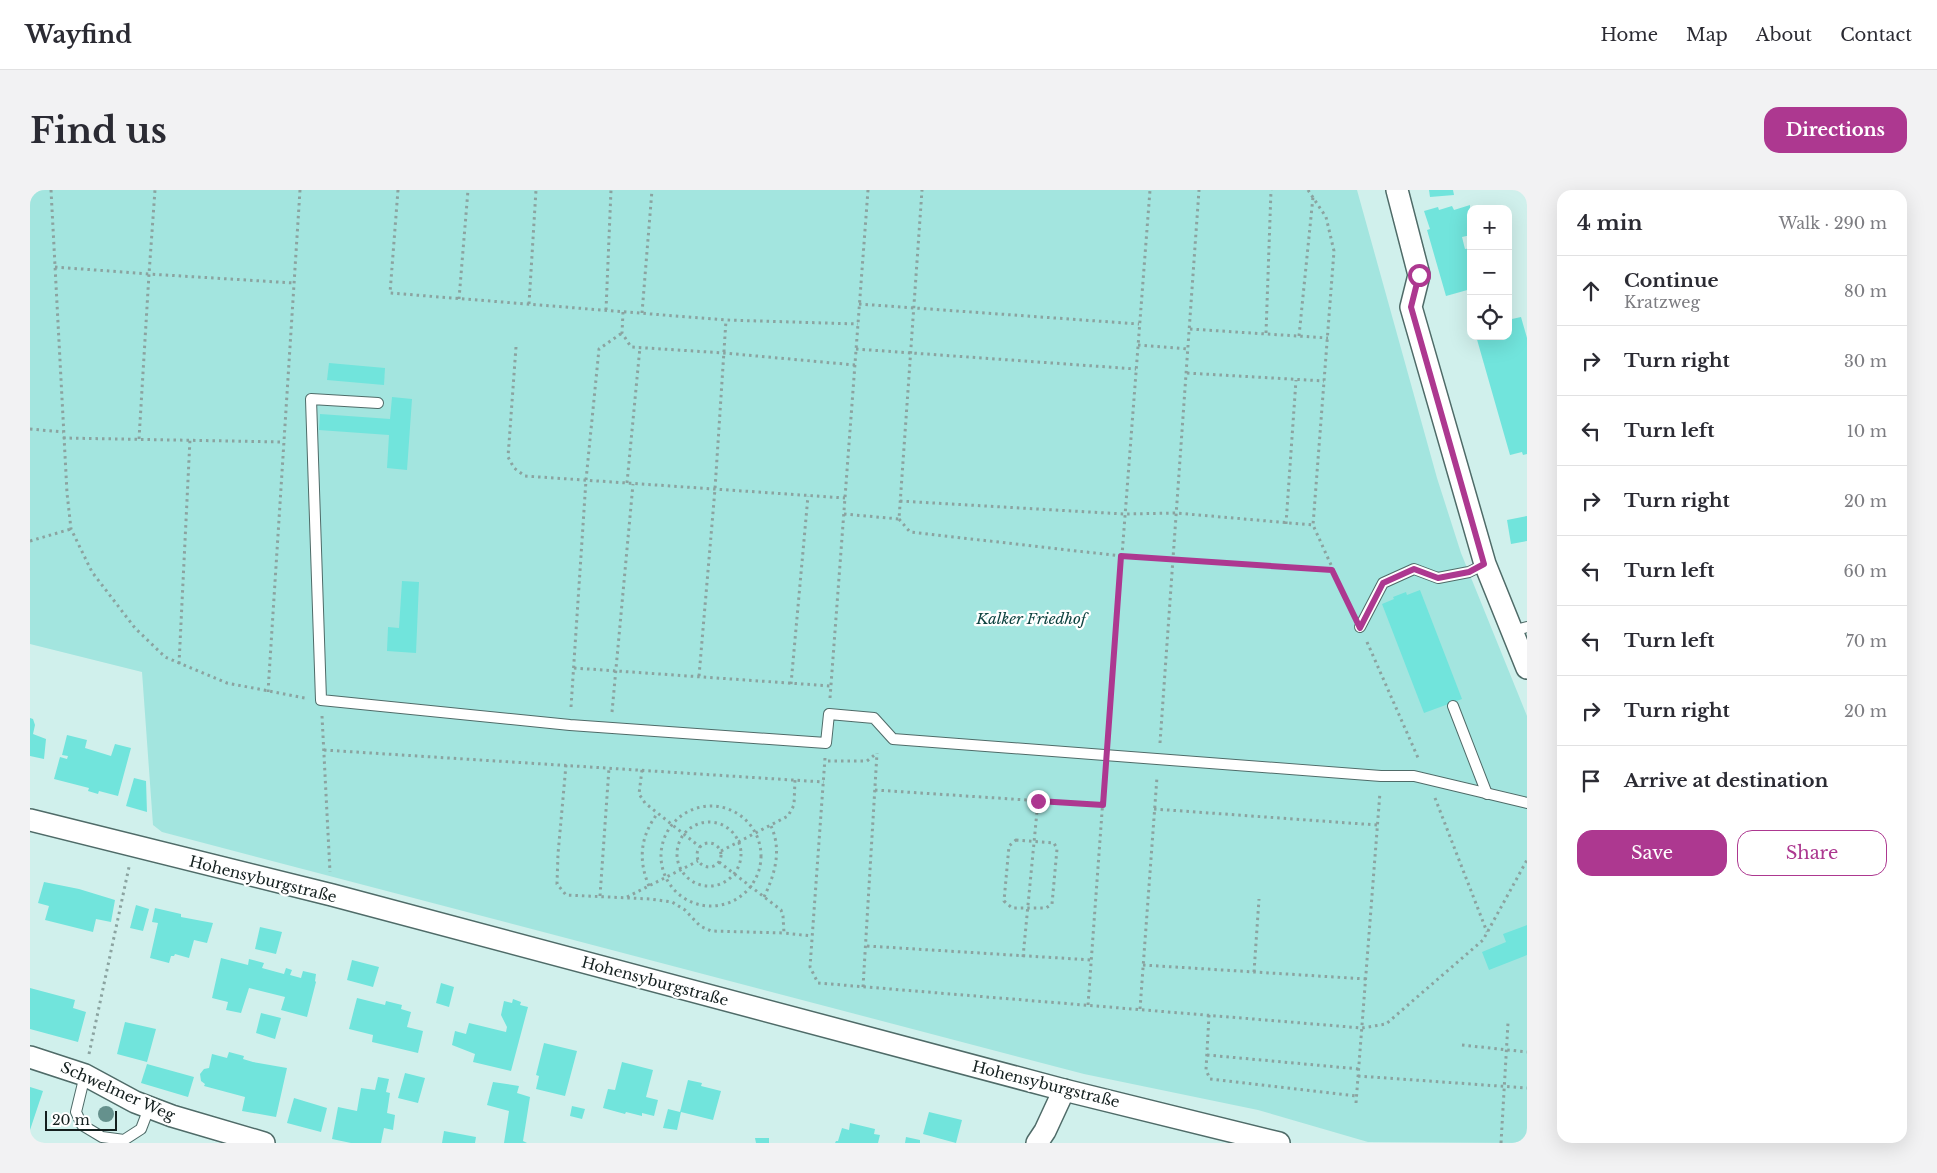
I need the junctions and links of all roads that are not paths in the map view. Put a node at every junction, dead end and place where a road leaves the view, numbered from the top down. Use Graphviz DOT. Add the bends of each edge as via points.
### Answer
graph roads {
  1 [pos="1397,190"];
  2 [pos="378,403"];
  3 [pos="1484,564"];
  4 [pos="1360,628"];
  5 [pos="1519,629"];
  6 [pos="1527,668"];
  7 [pos="1453,706"];
  8 [pos="1488,794"];
  9 [pos="1527,803"];
  10 [pos="30,820"];
  11 [pos="30,1057"];
  12 [pos="85,1075"];
  13 [pos="1064,1090"];
  14 [pos="149,1108"];
  15 [pos="264,1143"];
  16 [pos="1037,1143"];
  17 [pos="1279,1143"];
  1 -- 3 [label="street" via="1419,275 1411,307"];
  2 -- 8 [label="lane" via="311,399 320,700 570,725 826,743 829,714 874,718 893,739 1414,776"];
  3 -- 4 [label="lane" via="1469,572 1438,578 1414,569 1383,583"];
  3 -- 5 [label="street"];
  5 -- 6 [label="street"];
  7 -- 8 [label="lane"];
  8 -- 9 [label="lane"];
  10 -- 13 [label="street, Hohensyburgstraße" via="332,895"];
  11 -- 12 [label="street, Schwelmer Weg"];
  12 -- 14 [label="street, Schwelmer Weg"];
  12 -- 14 [label="lane" via="76,1112 82,1125 102,1137 124,1140 141,1129"];
  13 -- 16 [label="street"];
  13 -- 17 [label="street, Hohensyburgstraße"];
  14 -- 15 [label="street, Schwelmer Weg"];
}
